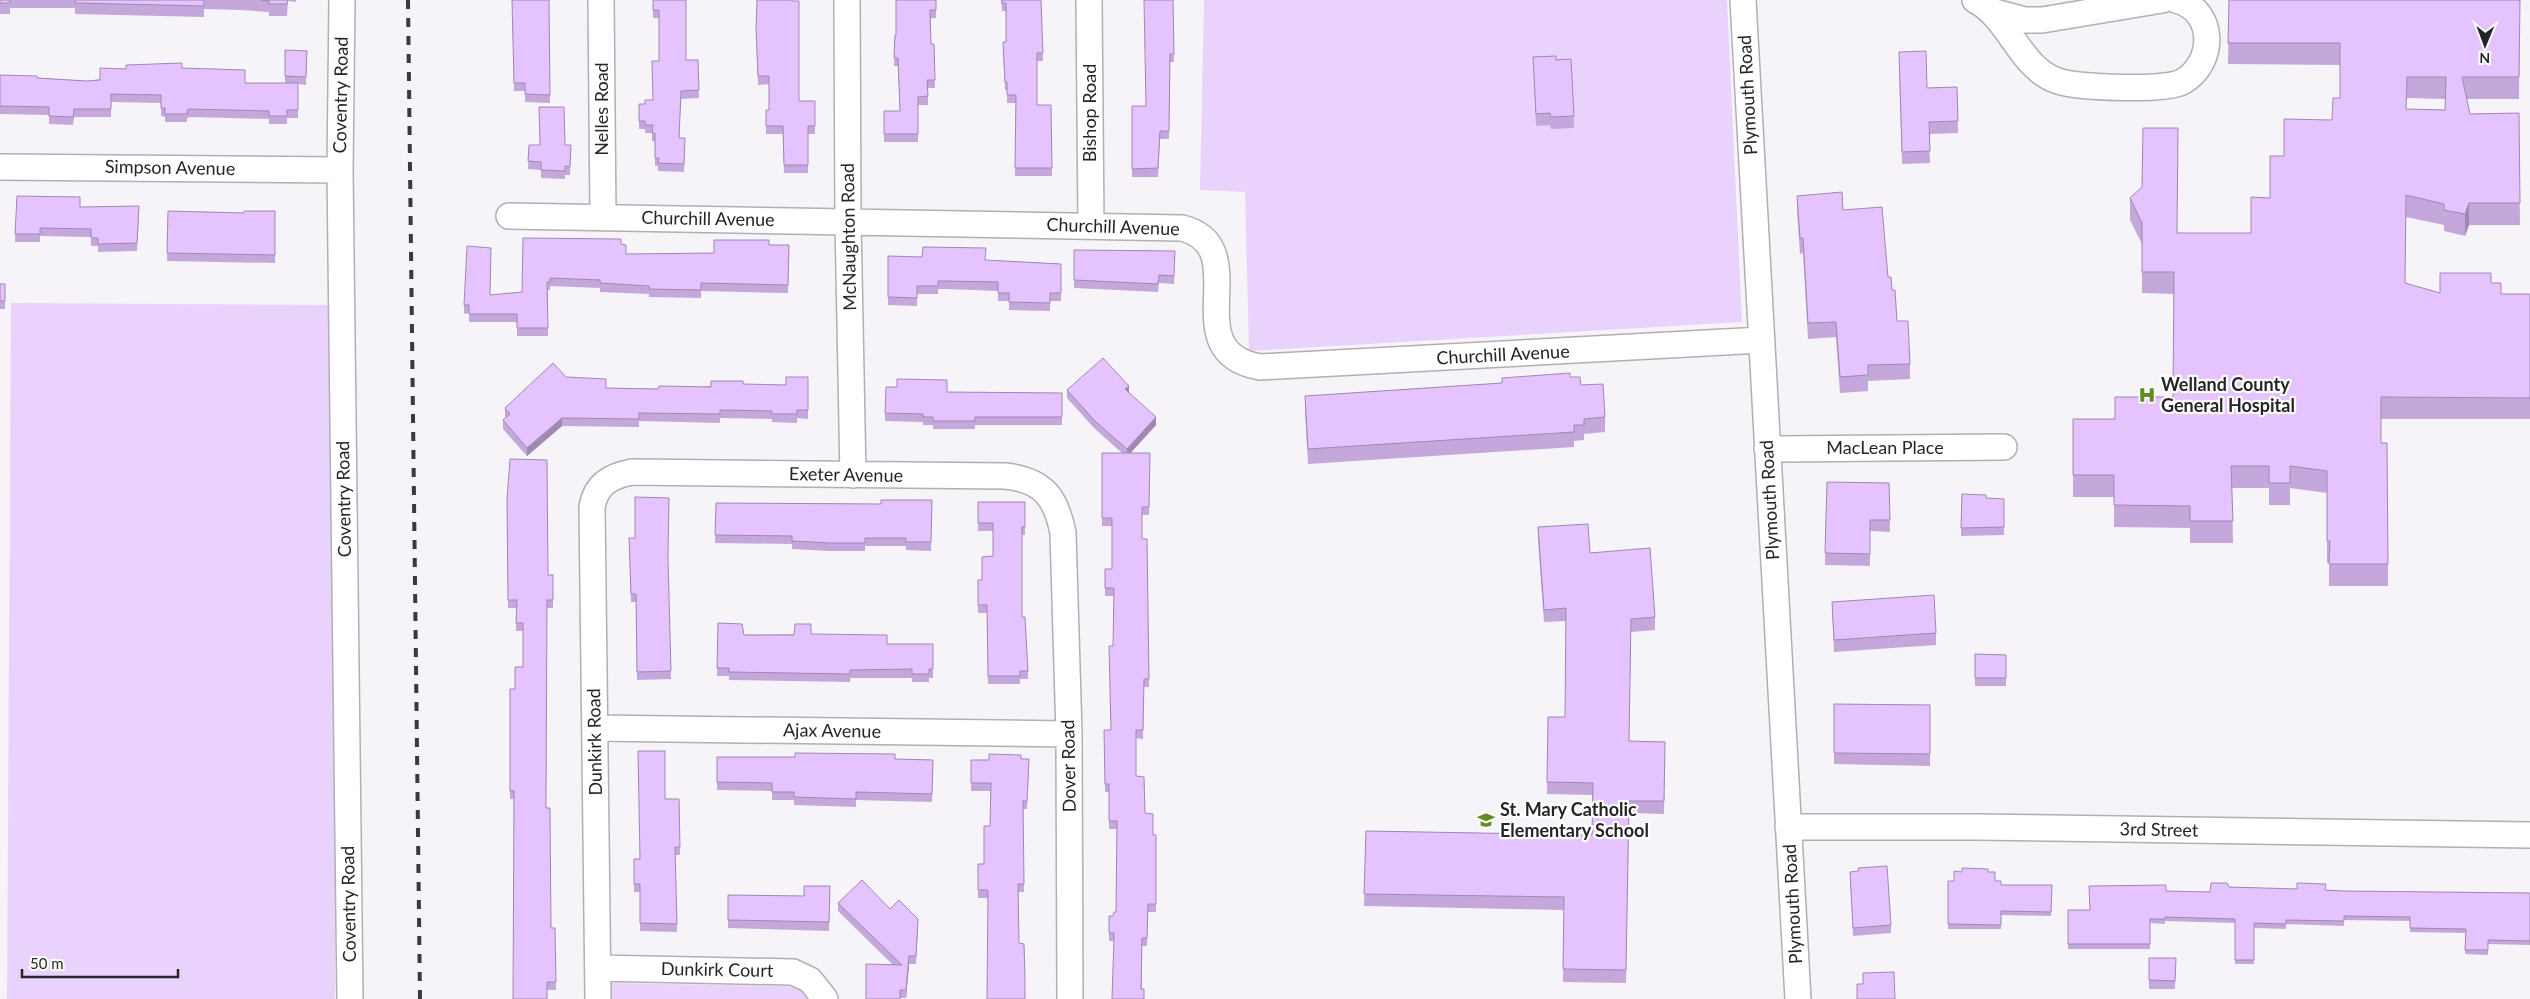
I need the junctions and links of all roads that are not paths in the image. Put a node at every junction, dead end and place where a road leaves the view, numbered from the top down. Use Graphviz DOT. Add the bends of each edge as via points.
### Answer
graph roads {
  1 [pos="342,0"];
  2 [pos="601,0"];
  3 [pos="847,0"];
  4 [pos="1090,0"];
  5 [pos="1743,0"];
  6 [pos="2162,0"];
  7 [pos="2176,0"];
  8 [pos="1983,6"];
  9 [pos="0,167"];
  10 [pos="340,170"];
  11 [pos="509,216"];
  12 [pos="603,218"];
  13 [pos="848,222"];
  14 [pos="1091,225"];
  15 [pos="1762,340"];
  16 [pos="2004,447"];
  17 [pos="1767,449"];
  18 [pos="853,475"];
  19 [pos="601,486"];
  20 [pos="1064,533"];
  21 [pos="595,728"];
  22 [pos="1069,734"];
  23 [pos="1788,827"];
  24 [pos="2530,836"];
  25 [pos="598,968"];
  26 [pos="350,999"];
  27 [pos="598,999"];
  28 [pos="825,999"];
  29 [pos="1070,999"];
  30 [pos="1798,999"];
  1 -- 10 [label="street, Coventry Road"];
  2 -- 12 [label="street, Nelles Road"];
  3 -- 13 [label="street, McNaughton Road"];
  4 -- 14 [label="street, Bishop Road"];
  5 -- 15 [label="street, Plymouth Road"];
  6 -- 8 [label="street" via="2042,20 2016,18"];
  7 -- 8 [label="street" via="2192,7 2201,17 2207,35 2206,51 2200,66 2188,78 2158,88 2068,84 2049,77 2033,64 2004,24"];
  9 -- 10 [label="street, Simpson Avenue"];
  10 -- 26 [label="street, Coventry Road"];
  11 -- 12 [label="street, Churchill Avenue"];
  12 -- 13 [label="street, Churchill Avenue"];
  13 -- 14 [label="street, Churchill Avenue"];
  13 -- 18 [label="street, McNaughton Road"];
  14 -- 15 [label="street, Churchill Avenue" via="1170,226 1200,234 1210,246 1215,261 1219,339 1234,359 1251,366 1269,368"];
  15 -- 17 [label="street, Plymouth Road"];
  16 -- 17 [label="street, MacLean Place"];
  17 -- 23 [label="street, Plymouth Road"];
  18 -- 19 [label="street, Exeter Avenue" via="632,472 616,475"];
  18 -- 20 [label="street, Exeter Avenue" via="1022,478 1040,486 1052,499"];
  19 -- 21 [label="street, Dunkirk Road" via="592,510"];
  20 -- 22 [label="street, Dover Road"];
  21 -- 22 [label="street, Ajax Avenue"];
  21 -- 25 [label="street, Dunkirk Road"];
  22 -- 29 [label="street, Dover Road"];
  23 -- 24 [label="street, 3rd Street"];
  23 -- 30 [label="street, Plymouth Road"];
  25 -- 27 [label="street, Dunkirk Road"];
  25 -- 28 [label="street, Dunkirk Court" via="793,972 810,980"];
}
